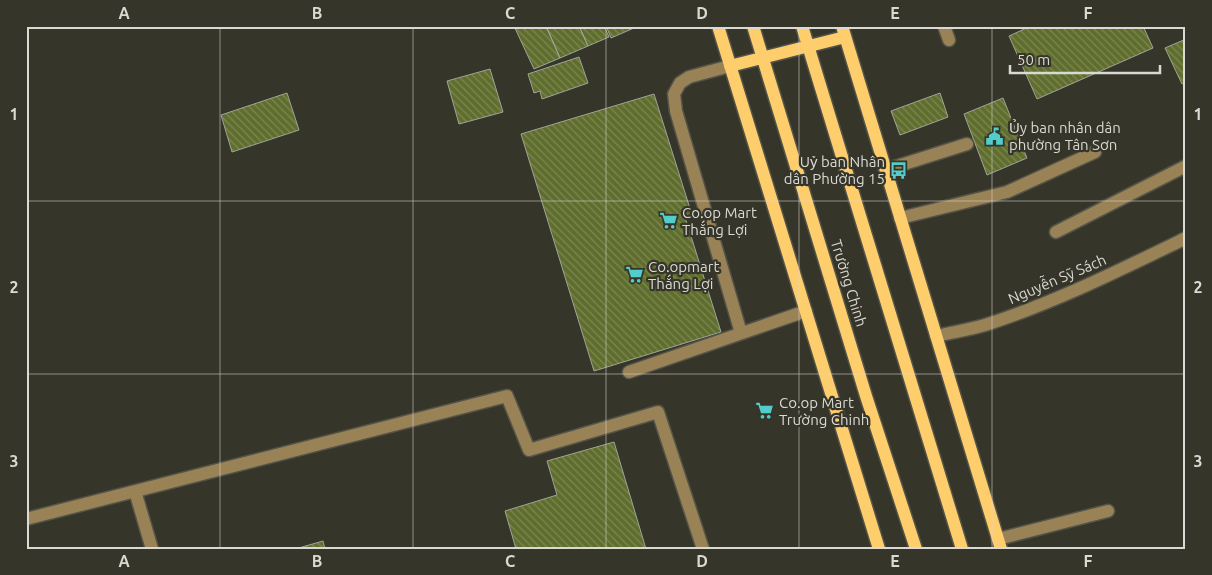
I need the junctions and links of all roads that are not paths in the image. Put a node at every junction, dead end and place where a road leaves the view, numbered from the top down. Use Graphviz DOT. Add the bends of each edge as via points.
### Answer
graph roads {
  1 [pos="718,26"];
  2 [pos="753,26"];
  3 [pos="802,26"];
  4 [pos="944,26"];
  5 [pos="843,32"];
  6 [pos="949,40"];
  7 [pos="808,46"];
  8 [pos="762,58"];
  9 [pos="730,66"];
  10 [pos="967,144"];
  11 [pos="1095,152"];
  12 [pos="1186,166"];
  13 [pos="886,170"];
  14 [pos="900,218"];
  15 [pos="1056,232"];
  16 [pos="1186,238"];
  17 [pos="806,311"];
  18 [pos="741,333"];
  19 [pos="936,336"];
  20 [pos="628,372"];
  21 [pos="135,491"];
  22 [pos="1108,511"];
  23 [pos="26,519"];
  24 [pos="999,544"];
  25 [pos="152,549"];
  26 [pos="703,549"];
  27 [pos="879,549"];
  28 [pos="916,549"];
  29 [pos="962,549"];
  1 -- 9 [label="main road"];
  2 -- 8 [label="main road, Trường Chinh"];
  3 -- 7 [label="main road, Trường Chinh"];
  4 -- 6 [label="street"];
  5 -- 7 [label="main road"];
  5 -- 13 [label="main road"];
  7 -- 8 [label="main road"];
  7 -- 29 [label="main road, Trường Chinh"];
  8 -- 9 [label="main road"];
  8 -- 28 [label="main road, Trường Chinh"];
  9 -- 17 [label="main road"];
  9 -- 18 [label="street" via="689,77 680,83 674,94"];
  10 -- 13 [label="street"];
  11 -- 14 [label="street" via="1007,192"];
  12 -- 15 [label="street"];
  13 -- 14 [label="main road"];
  14 -- 19 [label="main road"];
  16 -- 19 [label="street, Nguyễn Sỹ Sách" via="1076,291 983,326"];
  17 -- 18 [label="street"];
  17 -- 27 [label="main road"];
  18 -- 20 [label="street"];
  19 -- 24 [label="main road"];
  21 -- 23 [label="street"];
  21 -- 25 [label="street"];
  21 -- 26 [label="street" via="508,396 528,450 658,412"];
  22 -- 24 [label="street"];
}
